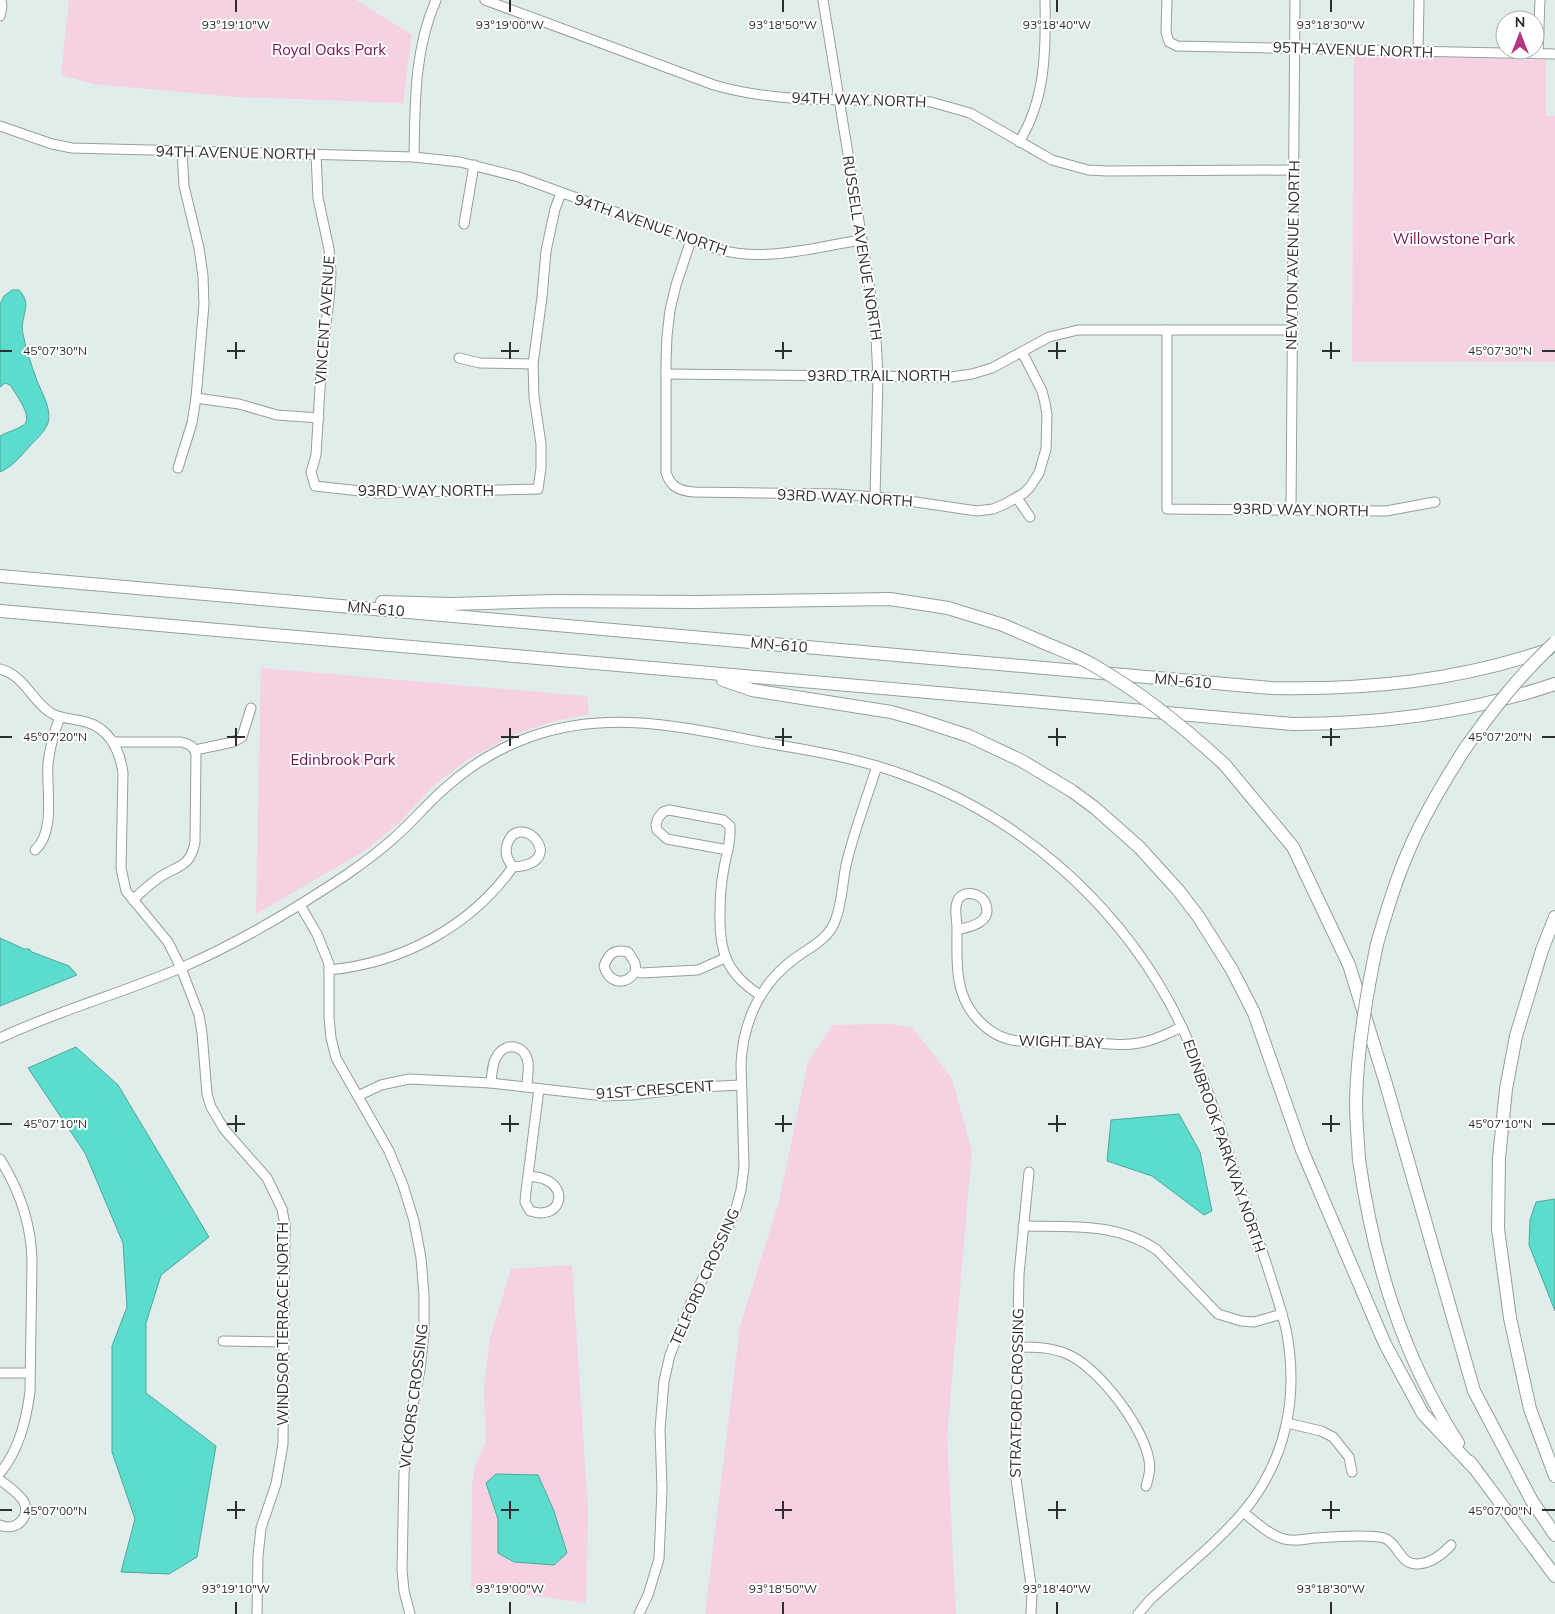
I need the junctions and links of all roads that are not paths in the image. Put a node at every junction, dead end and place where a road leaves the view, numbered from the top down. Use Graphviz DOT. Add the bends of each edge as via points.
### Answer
graph roads {
  1 [pos="1,0"];
  2 [pos="436,0"];
  3 [pos="485,0"];
  4 [pos="823,0"];
  5 [pos="1045,0"];
  6 [pos="1166,0"];
  7 [pos="1295,0"];
  8 [pos="1419,0"];
  9 [pos="0,16"];
  10 [pos="1294,48"];
  11 [pos="1418,52"];
  12 [pos="1495,53"];
  13 [pos="839,99"];
  14 [pos="0,126"];
  15 [pos="1020,142"];
  16 [pos="182,151"];
  17 [pos="316,154"];
  18 [pos="414,157"];
  19 [pos="474,165"];
  20 [pos="1294,170"];
  21 [pos="561,193"];
  22 [pos="464,224"];
  23 [pos="691,240"];
  24 [pos="862,240"];
  25 [pos="1167,330"];
  26 [pos="1292,330"];
  27 [pos="1022,352"];
  28 [pos="459,358"];
  29 [pos="533,364"];
  30 [pos="666,374"];
  31 [pos="878,377"];
  32 [pos="196,398"];
  33 [pos="319,418"];
  34 [pos="178,468"];
  35 [pos="315,486"];
  36 [pos="875,497"];
  37 [pos="1017,498"];
  38 [pos="1435,502"];
  39 [pos="1291,510"];
  40 [pos="1030,517"];
  41 [pos="0,576"];
  42 [pos="74,583"];
  43 [pos="0,611"];
  44 [pos="1555,642"];
  45 [pos="1555,648"];
  46 [pos="0,669"];
  47 [pos="707,674"];
  48 [pos="1555,684"];
  49 [pos="251,708"];
  50 [pos="60,717"];
  51 [pos="114,742"];
  52 [pos="195,750"];
  53 [pos="877,766"];
  54 [pos="35,850"];
  55 [pos="728,850"];
  56 [pos="513,867"];
  57 [pos="132,900"];
  58 [pos="300,905"];
  59 [pos="1555,917"];
  60 [pos="956,930"];
  61 [pos="725,958"];
  62 [pos="181,968"];
  63 [pos="330,970"];
  64 [pos="636,971"];
  65 [pos="760,995"];
  66 [pos="1182,1027"];
  67 [pos="0,1038"];
  68 [pos="491,1082"];
  69 [pos="742,1085"];
  70 [pos="527,1086"];
  71 [pos="539,1089"];
  72 [pos="358,1096"];
  73 [pos="0,1159"];
  74 [pos="1029,1172"];
  75 [pos="528,1176"];
  76 [pos="1023,1226"];
  77 [pos="1282,1314"];
  78 [pos="223,1341"];
  79 [pos="284,1342"];
  80 [pos="1018,1347"];
  81 [pos="0,1372"];
  82 [pos="30,1373"];
  83 [pos="1287,1423"];
  84 [pos="1474,1468"];
  85 [pos="1352,1472"];
  86 [pos="0,1473"];
  87 [pos="1555,1476"];
  88 [pos="0,1480"];
  89 [pos="1146,1486"];
  90 [pos="1243,1512"];
  91 [pos="0,1525"];
  92 [pos="1555,1535"];
  93 [pos="1451,1546"];
  94 [pos="1555,1576"];
  95 [pos="257,1614"];
  96 [pos="410,1614"];
  97 [pos="639,1614"];
  98 [pos="1031,1614"];
  99 [pos="1138,1614"];
  1 -- 9 [label="street"];
  2 -- 18 [label="street" via="418,62"];
  3 -- 13 [label="street, 94TH WAY NORTH" via="737,92 790,99"];
  4 -- 13 [label="street, RUSSELL AVENUE NORTH"];
  5 -- 15 [label="street" via="1044,74 1034,113"];
  6 -- 10 [label="street, 95TH AVENUE NORTH" via="1166,32 1169,42 1177,46"];
  7 -- 10 [label="street, NEWTON AVENUE NORTH"];
  8 -- 11 [label="street"];
  10 -- 11 [label="street, 95TH AVENUE NORTH"];
  10 -- 20 [label="street, NEWTON AVENUE NORTH"];
  11 -- 12 [label="street, 95TH AVENUE NORTH"];
  13 -- 15 [label="street, 94TH WAY NORTH" via="931,102 970,113"];
  13 -- 24 [label="street, RUSSELL AVENUE NORTH"];
  14 -- 16 [label="street, 94TH AVENUE NORTH" via="72,148"];
  15 -- 20 [label="street, 94TH WAY NORTH" via="1052,160 1088,170"];
  16 -- 17 [label="street, 94TH AVENUE NORTH"];
  16 -- 32 [label="street" via="184,186 200,248 203,276 204,304"];
  17 -- 18 [label="street, 94TH AVENUE NORTH"];
  17 -- 33 [label="street, VINCENT AVENUE" via="318,198 330,249 331,274"];
  18 -- 19 [label="street, 94TH AVENUE NORTH"];
  19 -- 21 [label="street, 94TH AVENUE NORTH"];
  19 -- 22 [label="street"];
  20 -- 26 [label="street, NEWTON AVENUE NORTH"];
  21 -- 23 [label="street, 94TH AVENUE NORTH"];
  21 -- 29 [label="street" via="546,251"];
  23 -- 24 [label="street, 94TH AVENUE NORTH" via="730,253 758,256"];
  23 -- 30 [label="street" via="670,310"];
  24 -- 31 [label="street, RUSSELL AVENUE NORTH" via="875,320"];
  25 -- 26 [label="street, 93RD TRAIL NORTH"];
  25 -- 27 [label="street, 93RD TRAIL NORTH" via="1078,330 1049,337"];
  25 -- 39 [label="street, 93RD WAY NORTH" via="1167,509"];
  26 -- 39 [label="street, NEWTON AVENUE NORTH"];
  27 -- 31 [label="street, 93RD TRAIL NORTH" via="992,368 972,374"];
  27 -- 37 [label="street" via="1045,403 1046,449 1039,473"];
  28 -- 29 [label="street" via="480,363"];
  29 -- 35 [label="street, 93RD WAY NORTH" via="542,468 538,489 378,493"];
  30 -- 31 [label="street, 93RD TRAIL NORTH"];
  30 -- 36 [label="street, 93RD WAY NORTH" via="666,464 671,484 680,490"];
  31 -- 36 [label="street, RUSSELL AVENUE NORTH"];
  32 -- 33 [label="street" via="239,404 277,415"];
  32 -- 34 [label="street"];
  33 -- 35 [label="street, VINCENT AVENUE" via="311,472"];
  36 -- 37 [label="street, 93RD WAY NORTH" via="977,511 993,509"];
  37 -- 40 [label="street"];
  38 -- 39 [label="street, 93RD WAY NORTH" via="1386,511"];
  41 -- 42 [label="highway, MN-610"];
  42 -- 45 [label="highway, MN-610" via="1271,688 1347,688 1432,680"];
  42 -- 92 [label="highway, bridge" via="411,603 890,599 948,608 1003,625 1091,664 1132,688 1182,726 1225,765 1293,847 1349,965 1474,1391 1532,1501"];
  43 -- 47 [label="highway"];
  44 -- 84 [label="highway, bridge" via="1502,697 1464,750 1411,844 1377,944 1359,1051 1356,1102 1360,1160 1374,1247 1401,1330 1425,1384"];
  46 -- 50 [label="street" via="13,674 45,709"];
  47 -- 48 [label="highway" via="1293,724 1339,724 1426,716 1464,710"];
  47 -- 84 [label="highway" via="752,690 891,712 941,726 997,748 1072,791 1139,847 1198,916 1241,987 1254,1013 1302,1150 1385,1344 1423,1414"];
  49 -- 52 [label="street" via="242,737"];
  50 -- 51 [label="street" via="88,722 105,731"];
  50 -- 54 [label="street" via="48,764 48,824"];
  51 -- 52 [label="street" via="180,742"];
  51 -- 57 [label="street, WINDSOR TERRACE NORTH" via="123,773 120,868"];
  52 -- 57 [label="street" via="193,854 188,861 162,876"];
  53 -- 58 [label="street, EDINBROOK PARKWAY NORTH" via="653,722 600,722 548,731 510,745 466,772 374,855"];
  53 -- 65 [label="street, TELFORD CROSSING" via="847,861 835,921 823,938 785,966"];
  53 -- 66 [label="street, EDINBROOK PARKWAY NORTH" via="934,786 978,808 1023,837 1064,870 1102,907 1134,947"];
  55 -- 55 [label="street" via="666,839 657,830 658,818 669,810 722,820 730,826"];
  55 -- 61 [label="street" via="720,894 720,931"];
  56 -- 63 [label="street" via="468,915 421,945 369,964"];
  57 -- 62 [label="street, WINDSOR TERRACE NORTH" via="168,942"];
  58 -- 62 [label="street, EDINBROOK PARKWAY NORTH"];
  58 -- 63 [label="street, VICKORS CROSSING" via="324,949"];
  59 -- 87 [label="highway" via="1516,1036 1506,1089 1499,1158 1498,1229 1510,1318 1530,1409"];
  60 -- 60 [label="street, WIGHT BAY" via="983,920 987,914 984,899 970,893 959,897"];
  60 -- 66 [label="street, WIGHT BAY" via="959,986 973,1015 997,1035 1027,1043 1062,1040 1120,1045 1141,1043"];
  61 -- 64 [label="street" via="698,970"];
  61 -- 65 [label="street" via="742,982"];
  62 -- 67 [label="street, EDINBROOK PARKWAY NORTH"];
  62 -- 79 [label="street, WINDSOR TERRACE NORTH" via="199,1015 211,1107 224,1129 267,1178 282,1209 286,1242"];
  63 -- 72 [label="street, VICKORS CROSSING" via="331,1038 336,1058"];
  65 -- 69 [label="street, TELFORD CROSSING" via="741,1050"];
  66 -- 77 [label="street, EDINBROOK PARKWAY NORTH" via="1208,1093"];
  68 -- 70 [label="street, 91ST CRESCENT"];
  68 -- 70 [label="street" via="495,1058 504,1048 513,1046 525,1054 528,1062"];
  68 -- 72 [label="street, 91ST CRESCENT" via="409,1080 381,1085"];
  69 -- 71 [label="street, 91ST CRESCENT" via="604,1096"];
  69 -- 97 [label="street, TELFORD CROSSING" via="744,1167 741,1190 735,1212 689,1307 670,1355 664,1381 659,1559"];
  70 -- 71 [label="street, 91ST CRESCENT"];
  71 -- 75 [label="street"];
  72 -- 96 [label="street, VICKORS CROSSING" via="389,1150 403,1185 421,1258 424,1333 404,1465 402,1570"];
  73 -- 82 [label="street" via="20,1196 31,1238"];
  74 -- 76 [label="street, STRATFORD CROSSING"];
  75 -- 75 [label="street" via="525,1202 530,1211 548,1213 556,1206 557,1190 543,1178"];
  76 -- 77 [label="street" via="1104,1229 1130,1235 1157,1250 1218,1314 1254,1322"];
  76 -- 80 [label="street, STRATFORD CROSSING"];
  77 -- 83 [label="street, EDINBROOK PARKWAY NORTH" via="1292,1370"];
  78 -- 79 [label="street"];
  79 -- 95 [label="street, WINDSOR TERRACE NORTH" via="283,1444 276,1484 261,1528"];
  80 -- 89 [label="street" via="1066,1353 1088,1367 1100,1380 1126,1410 1142,1438 1150,1462"];
  80 -- 98 [label="street, STRATFORD CROSSING" via="1014,1472 1032,1592"];
  81 -- 82 [label="street"];
  82 -- 86 [label="street" via="27,1413 21,1434"];
  83 -- 85 [label="street" via="1333,1437 1349,1457"];
  83 -- 90 [label="street, EDINBROOK PARKWAY NORTH" via="1266,1480"];
  84 -- 94 [label="highway"];
  88 -- 91 [label="street" via="18,1494 25,1507 25,1514 18,1525"];
  90 -- 93 [label="street" via="1271,1533 1285,1539 1334,1536 1388,1540 1410,1563 1431,1561"];
  90 -- 99 [label="street, EDINBROOK PARKWAY NORTH"];
}
